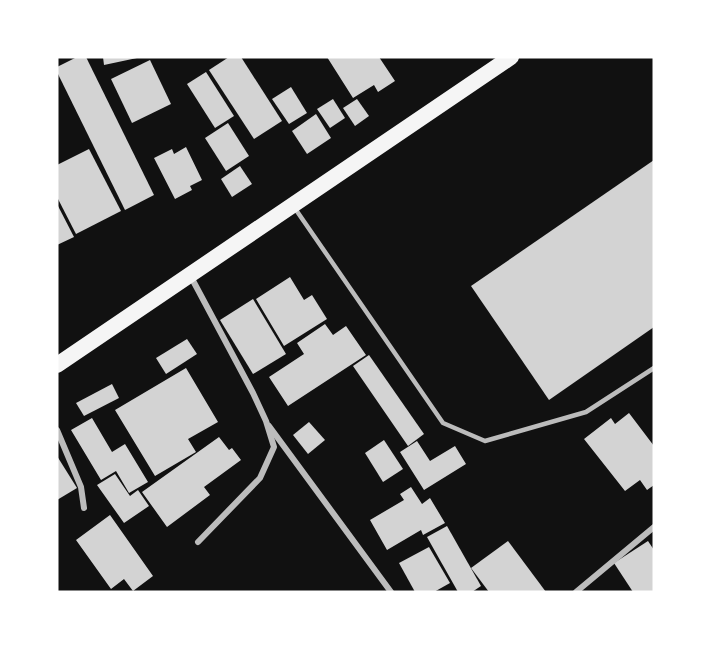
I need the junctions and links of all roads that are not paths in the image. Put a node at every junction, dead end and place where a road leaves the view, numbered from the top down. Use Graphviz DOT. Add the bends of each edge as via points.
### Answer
graph roads {
  1 [pos="511,57"];
  2 [pos="293,205"];
  3 [pos="190,275"];
  4 [pos="57,365"];
  5 [pos="654,368"];
  6 [pos="266,422"];
  7 [pos="57,430"];
  8 [pos="84,508"];
  9 [pos="654,526"];
  10 [pos="198,542"];
  11 [pos="391,592"];
  12 [pos="576,592"];
  1 -- 2 [label="highway"];
  2 -- 3 [label="highway"];
  2 -- 5 [label="lane" via="444,423 485,441 586,412"];
  3 -- 4 [label="highway"];
  3 -- 6 [label="street"];
  6 -- 10 [label="street" via="274,447 260,478"];
  6 -- 11 [label="street"];
  7 -- 8 [label="street" via="81,487"];
  9 -- 12 [label="street"];
}
